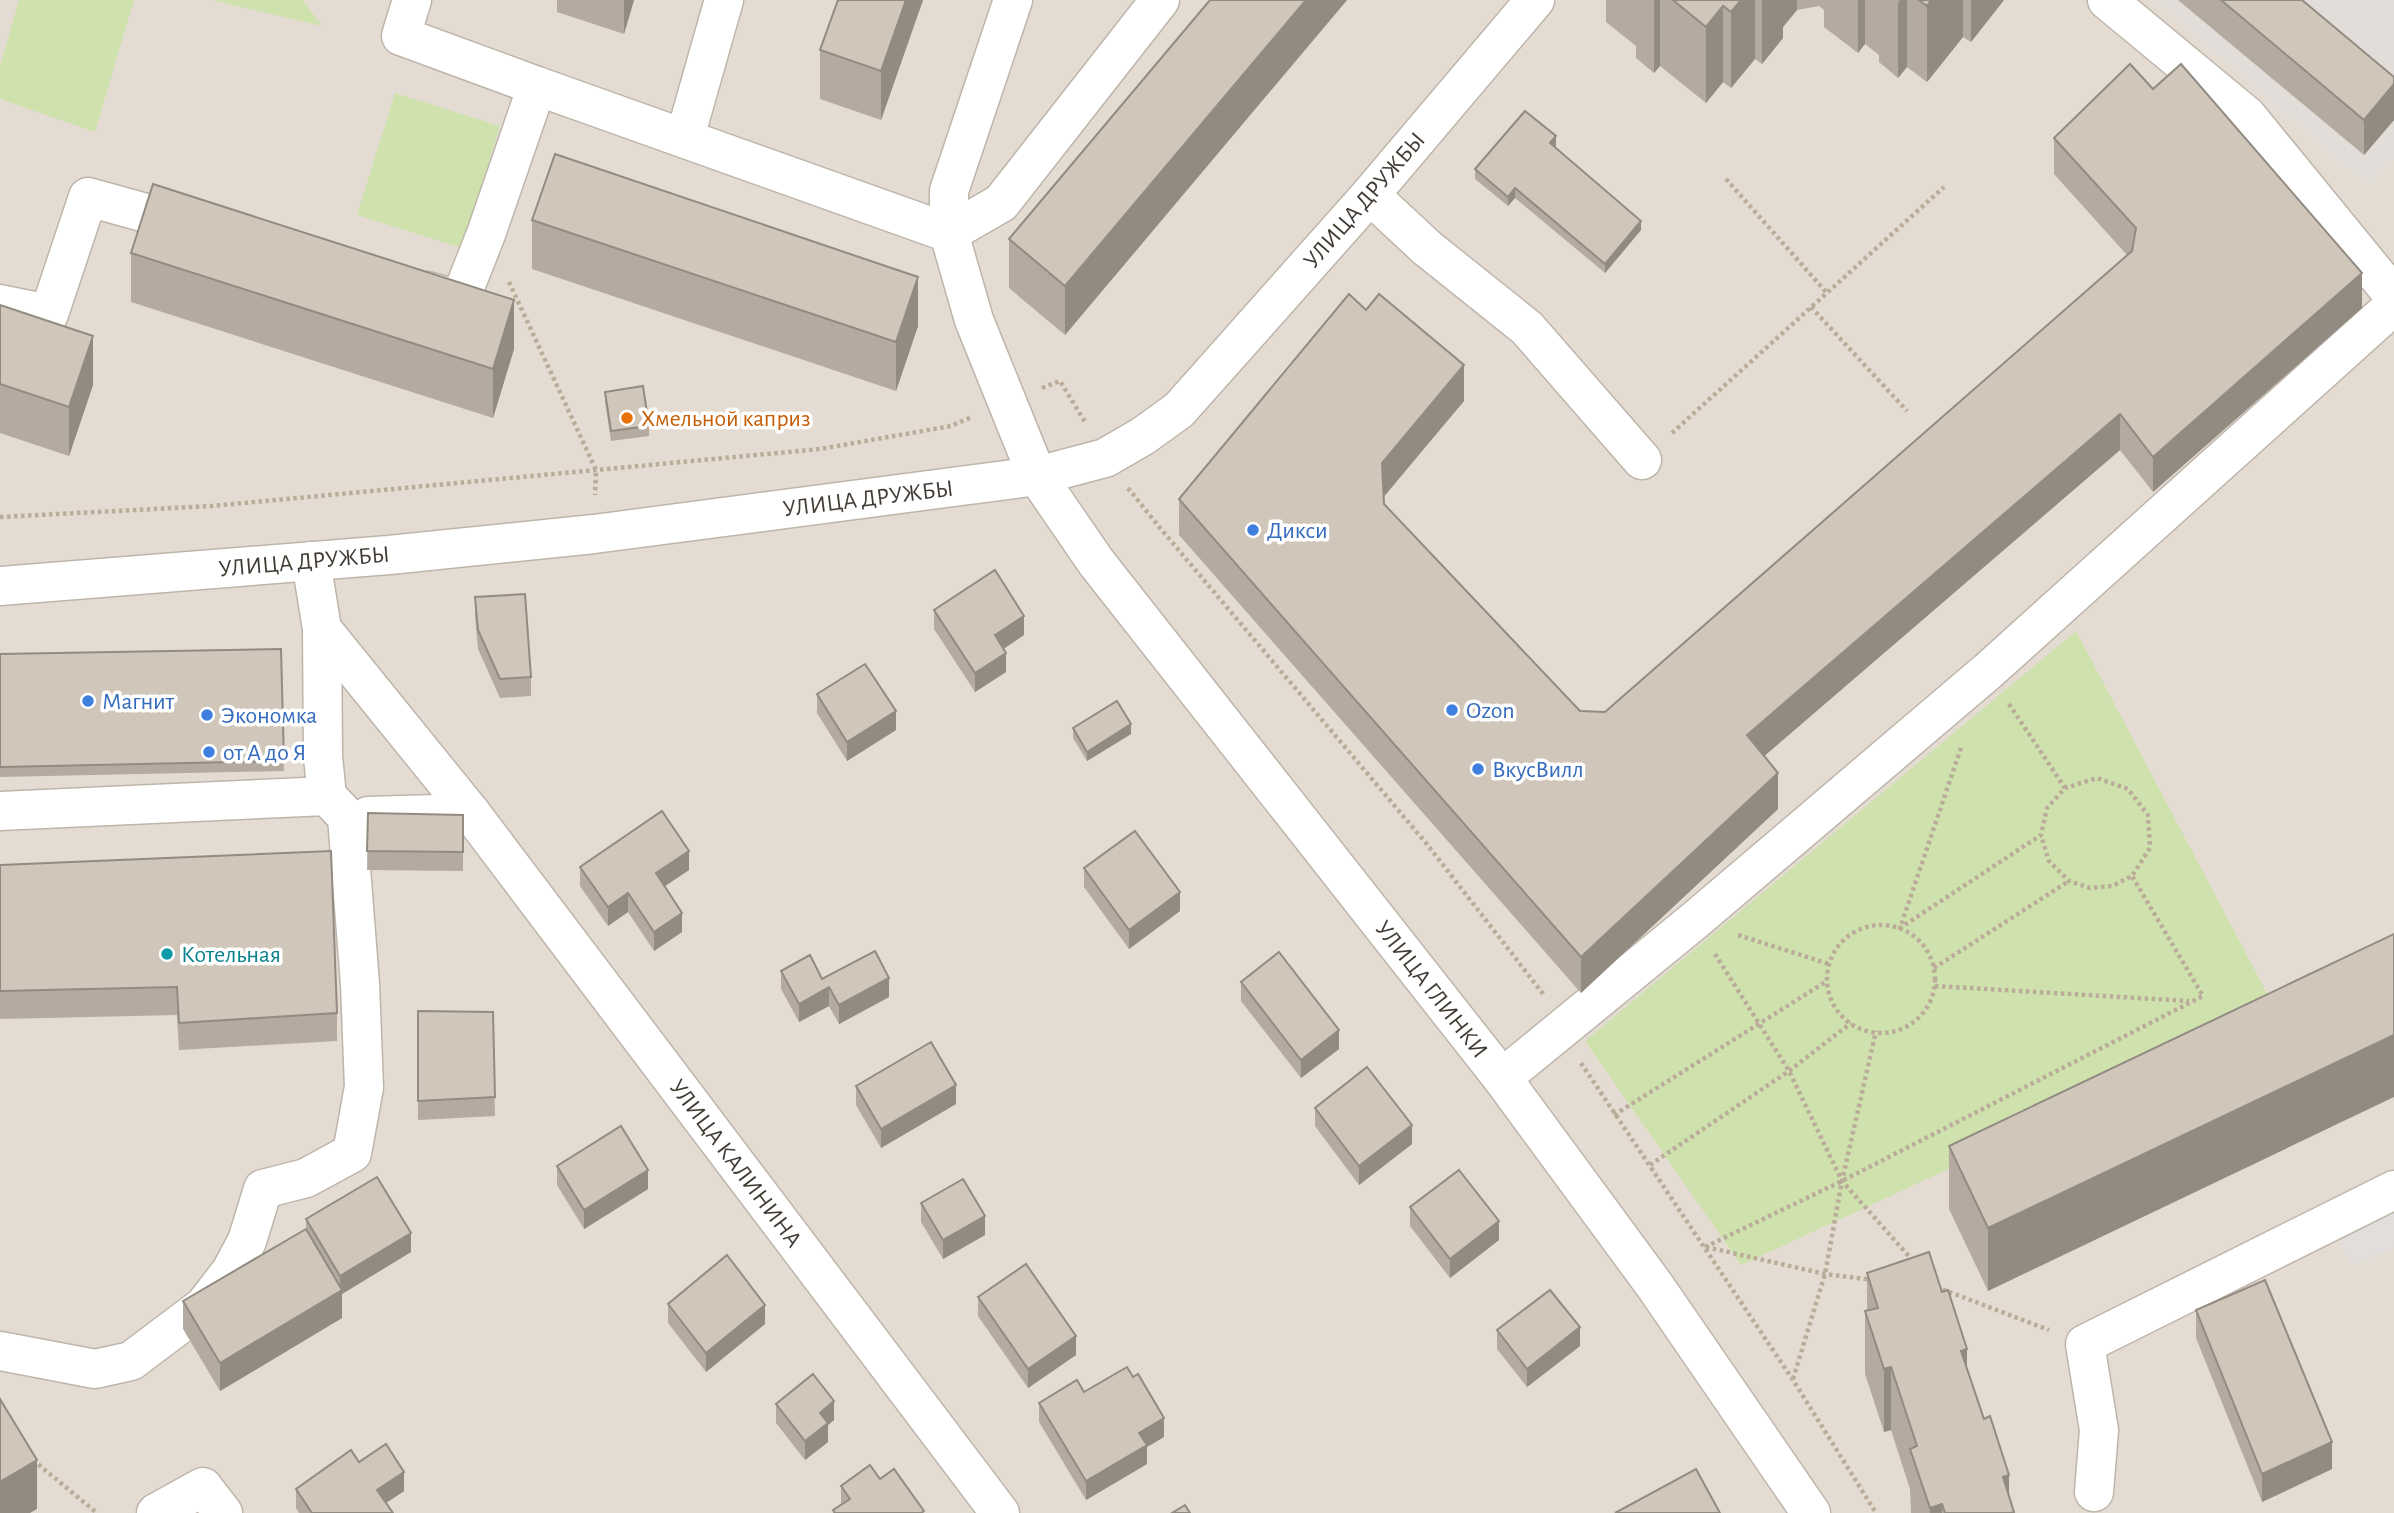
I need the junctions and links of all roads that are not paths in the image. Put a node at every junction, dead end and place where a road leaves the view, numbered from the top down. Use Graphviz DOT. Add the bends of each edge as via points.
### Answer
graph roads {
  1 [pos="412,0"];
  2 [pos="724,0"];
  3 [pos="1013,0"];
  4 [pos="1160,0"];
  5 [pos="1535,0"];
  6 [pos="2107,0"];
  7 [pos="537,86"];
  8 [pos="685,137"];
  9 [pos="1370,195"];
  10 [pos="949,233"];
  11 [pos="221,234"];
  12 [pos="393,281"];
  13 [pos="2394,296"];
  14 [pos="0,304"];
  15 [pos="2394,309"];
  16 [pos="1642,460"];
  17 [pos="1037,476"];
  18 [pos="311,561"];
  19 [pos="0,586"];
  20 [pos="322,629"];
  21 [pos="337,806"];
  22 [pos="0,811"];
  23 [pos="471,813"];
  24 [pos="1502,1078"];
  25 [pos="2394,1190"];
  26 [pos="0,1351"];
  27 [pos="2094,1492"];
  28 [pos="213,1500"];
  29 [pos="156,1513"];
  30 [pos="1000,1513"];
  31 [pos="1811,1513"];
  1 -- 7 [label="street" via="401,36"];
  2 -- 8 [label="street"];
  3 -- 10 [label="street, УЛИЦА ГЛИНКИ" via="948,191"];
  4 -- 10 [label="street" via="1001,203"];
  5 -- 9 [label="street, УЛИЦА ДРУЖБЫ"];
  6 -- 13 [label="street" via="2247,116"];
  7 -- 8 [label="street"];
  7 -- 12 [label="street" via="460,300"];
  8 -- 10 [label="street"];
  9 -- 16 [label="street" via="1427,248 1527,328"];
  9 -- 17 [label="street, УЛИЦА ДРУЖБЫ" via="1179,410 1105,458"];
  10 -- 17 [label="street, УЛИЦА ГЛИНКИ" via="975,320"];
  11 -- 14 [label="street" via="88,197 49,314"];
  15 -- 24 [label="street" via="1987,671"];
  17 -- 18 [label="street, УЛИЦА ДРУЖБЫ" via="594,534"];
  17 -- 24 [label="street, УЛИЦА ГЛИНКИ" via="1096,562"];
  18 -- 19 [label="street, УЛИЦА ДРУЖБЫ"];
  18 -- 20 [label="street"];
  20 -- 21 [label="street" via="323,757"];
  20 -- 23 [label="street, УЛИЦА КАЛИНИНА"];
  21 -- 22 [label="street"];
  21 -- 23 [label="street"];
  21 -- 26 [label="street" via="360,984 364,1087 352,1153 306,1178 263,1189 247,1241 231,1271 204,1306 131,1361 95,1369"];
  23 -- 30 [label="street, УЛИЦА КАЛИНИНА"];
  24 -- 31 [label="street, УЛИЦА ГЛИНКИ" via="1655,1286"];
  25 -- 27 [label="street" via="2085,1344 2099,1430"];
  28 -- 29 [label="street"];
}
